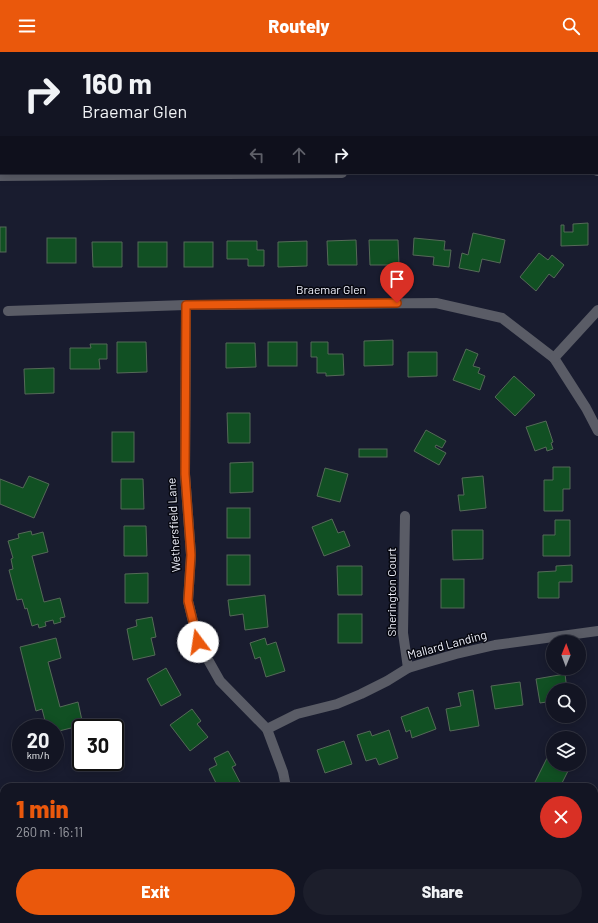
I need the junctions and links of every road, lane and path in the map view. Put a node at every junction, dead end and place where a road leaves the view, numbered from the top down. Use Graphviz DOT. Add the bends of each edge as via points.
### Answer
graph roads {
  1 [pos="228,174"];
  2 [pos="0,176"];
  3 [pos="186,305"];
  4 [pos="598,310"];
  5 [pos="8,311"];
  6 [pos="554,358"];
  7 [pos="598,431"];
  8 [pos="405,516"];
  9 [pos="598,631"];
  10 [pos="408,668"];
  11 [pos="267,729"];
  12 [pos="285,783"];
  1 -- 2 [label="street"];
  3 -- 5 [label="street, Braemar Glen"];
  3 -- 6 [label="street, Braemar Glen" via="436,303 502,318"];
  3 -- 11 [label="street, Wethersfield Lane" via="185,474 191,555 188,601 198,642 220,681"];
  4 -- 6 [label="street"];
  6 -- 7 [label="street, Braemar Glen"];
  8 -- 10 [label="street, Sherington Court" via="403,632"];
  9 -- 10 [label="street, Mallard Landing" via="495,645"];
  10 -- 11 [label="street, Mallard Landing" via="361,694 337,704 297,714"];
  11 -- 12 [label="street, Wethersfield Lane"];
}
